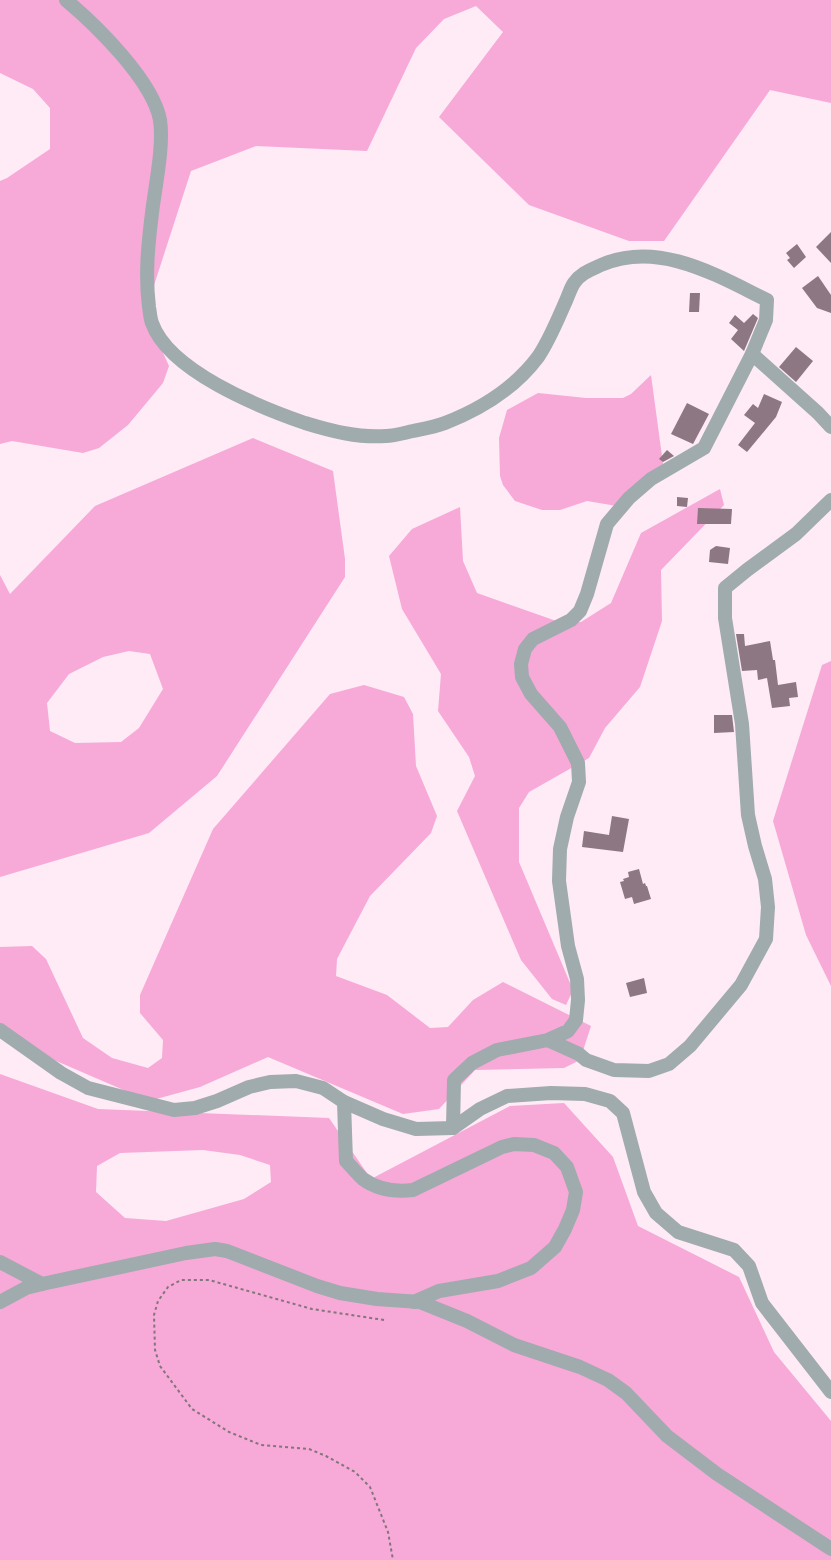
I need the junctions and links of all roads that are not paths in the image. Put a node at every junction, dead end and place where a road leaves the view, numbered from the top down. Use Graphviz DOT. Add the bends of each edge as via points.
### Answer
graph roads {
  1 [pos="66,0"];
  2 [pos="752,354"];
  3 [pos="831,427"];
  4 [pos="831,500"];
  5 [pos="0,1030"];
  6 [pos="548,1040"];
  7 [pos="344,1102"];
  8 [pos="453,1128"];
  9 [pos="0,1262"];
  10 [pos="42,1284"];
  11 [pos="0,1302"];
  12 [pos="414,1302"];
  13 [pos="830,1391"];
  14 [pos="831,1549"];
  1 -- 2 [label="street" via="109,41 138,76 152,98 159,119 161,138 147,249 146,285 151,322 161,341 176,357 201,375 248,400 305,423 347,435 387,436 443,424 493,401 515,382 537,358 573,285 583,273 614,259 644,256 674,260 712,272 767,300 766,320"];
  2 -- 3 [label="street"];
  2 -- 6 [label="street" via="704,448 651,479 629,498 607,524 580,611 572,620 533,639 523,655 522,678 531,694 560,727 578,763 579,782 566,817 560,849 559,881 568,946 577,979 576,1020 568,1031"];
  4 -- 6 [label="street" via="796,534 725,588 725,618 742,724 748,815 765,879 768,907 766,939 741,984 690,1046 669,1064 649,1071 614,1070 586,1060 579,1054"];
  5 -- 7 [label="street" via="61,1073 88,1088 174,1110 217,1102 249,1087 270,1082 296,1081 323,1088"];
  6 -- 8 [label="street" via="497,1050 472,1063 454,1080"];
  7 -- 8 [label="street" via="383,1119 416,1129"];
  7 -- 12 [label="street" via="346,1160 363,1179 381,1188 398,1192 413,1190 502,1147 514,1144 534,1145 554,1153 567,1167 576,1192 573,1210 555,1246 531,1268 498,1281 438,1291"];
  8 -- 13 [label="street" via="480,1109 506,1096 585,1094 610,1101 623,1113 644,1192 656,1213 678,1232 734,1250 749,1266 762,1303"];
  9 -- 10 [label="street"];
  10 -- 11 [label="street" via="26,1288"];
  10 -- 12 [label="street" via="215,1248 340,1293"];
  12 -- 14 [label="street" via="420,1302 467,1321 514,1345 580,1367 608,1380 626,1392 667,1436 717,1474"];
}
